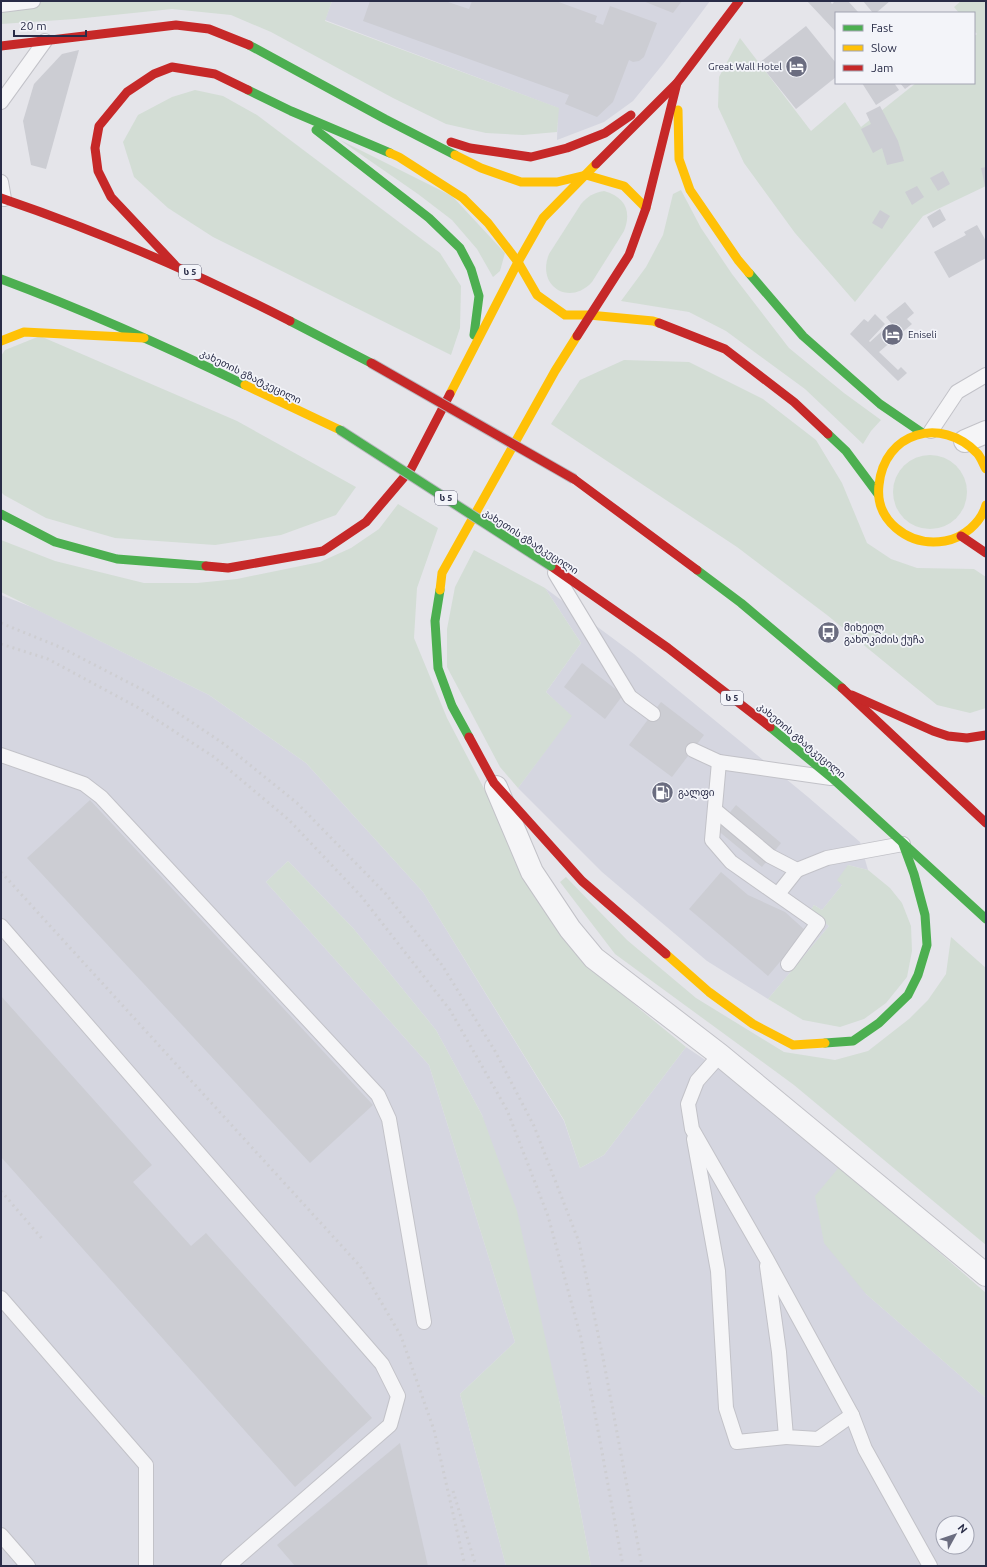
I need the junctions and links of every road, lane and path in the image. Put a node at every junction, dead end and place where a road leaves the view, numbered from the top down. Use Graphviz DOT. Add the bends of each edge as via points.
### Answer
graph roads {
  1 [pos="33,1"];
  2 [pos="739,1"];
  3 [pos="1,5"];
  4 [pos="45,41"];
  5 [pos="1,46"];
  6 [pos="677,83"];
  7 [pos="1,102"];
  8 [pos="291,111"];
  9 [pos="409,130"];
  10 [pos="586,175"];
  11 [pos="1,182"];
  12 [pos="2,198"];
  13 [pos="646,208"];
  14 [pos="518,262"];
  15 [pos="175,265"];
  16 [pos="1,279"];
  17 [pos="589,315"];
  18 [pos="148,338"];
  19 [pos="1,341"];
  20 [pos="473,348"];
  21 [pos="986,375"];
  22 [pos="926,432"];
  23 [pos="986,432"];
  24 [pos="965,441"];
  25 [pos="986,469"];
  26 [pos="878,494"];
  27 [pos="986,508"];
  28 [pos="1,514"];
  29 [pos="961,536"];
  30 [pos="986,553"];
  31 [pos="551,566"];
  32 [pos="849,694"];
  33 [pos="653,714"];
  34 [pos="986,736"];
  35 [pos="693,750"];
  36 [pos="1,755"];
  37 [pos="719,762"];
  38 [pos="832,778"];
  39 [pos="494,783"];
  40 [pos="715,810"];
  41 [pos="986,823"];
  42 [pos="902,844"];
  43 [pos="797,870"];
  44 [pos="778,894"];
  45 [pos="986,919"];
  46 [pos="1,926"];
  47 [pos="788,964"];
  48 [pos="720,1055"];
  49 [pos="692,1129"];
  50 [pos="766,1258"];
  51 [pos="986,1275"];
  52 [pos="1,1298"];
  53 [pos="424,1322"];
  54 [pos="852,1415"];
  55 [pos="786,1437"];
  56 [pos="1,1535"];
  57 [pos="28,1566"];
  58 [pos="146,1566"];
  59 [pos="228,1566"];
  60 [pos="930,1566"];
  1 -- 3 [label="lane"];
  2 -- 6 [label="main road"];
  4 -- 5 [label="main road"];
  4 -- 7 [label="lane"];
  4 -- 9 [label="main road" via="176,25 209,29 241,41"];
  6 -- 9 [label="main road" via="605,133 567,148 531,158 470,148"];
  6 -- 10 [label="main road"];
  6 -- 13 [label="main road"];
  6 -- 22 [label="main road" via="681,166 690,190 738,260 803,336 880,404"];
  8 -- 14 [label="main road" via="399,157 463,198 488,224"];
  8 -- 15 [label="main road" via="215,74 172,67 154,74 127,92 100,126 95,148 98,171 112,196"];
  8 -- 20 [label="main road" via="429,218 460,248 471,269 479,296"];
  9 -- 10 [label="main road" via="481,168 521,182 557,182"];
  10 -- 13 [label="main road" via="624,186"];
  10 -- 14 [label="main road" via="543,218"];
  11 -- 12 [label="lane"];
  12 -- 15 [label="main road, ს 5" via="111,238"];
  13 -- 17 [label="main road" via="629,255"];
  14 -- 17 [label="main road" via="537,295 565,315"];
  14 -- 20 [label="main road"];
  15 -- 32 [label="main road, ს 5, bridge" via="371,363 574,479 741,603"];
  16 -- 18 [label="main road, კახეთის გზატკეცილი / ს 5"];
  17 -- 26 [label="main road" via="653,321 725,349 794,402 846,451"];
  17 -- 39 [label="main road" via="442,572 435,621 438,668 452,706"];
  18 -- 19 [label="main road" via="24,332"];
  18 -- 31 [label="main road, კახეთის გზატკეცილი / ს 5, bridge" via="340,430"];
  20 -- 28 [label="main road" via="411,469 366,522 323,551 228,568 117,559 55,542"];
  21 -- 22 [label="lane" via="957,392"];
  22 -- 24 [label="main road" via="949,433"];
  22 -- 26 [label="main road" via="897,444 885,458 878,475"];
  23 -- 24 [label="street"];
  24 -- 25 [label="main road" via="979,454"];
  26 -- 29 [label="main road" via="882,511 893,526 908,537 926,543 944,542"];
  27 -- 29 [label="main road" via="975,524"];
  29 -- 30 [label="main road"];
  31 -- 33 [label="lane" via="630,697"];
  31 -- 38 [label="main road, კახეთის გზატკეცილი / ს 5" via="668,648"];
  32 -- 34 [label="main road" via="948,736"];
  32 -- 41 [label="main road, ს 5"];
  35 -- 37 [label="lane"];
  36 -- 53 [label="lane" via="84,784 101,797 378,1095 389,1119"];
  37 -- 38 [label="lane"];
  37 -- 40 [label="lane"];
  38 -- 42 [label="main road, კახეთის გზატკეცილი / ს 5"];
  39 -- 42 [label="main road" via="582,881 664,954 709,992 753,1024 793,1044 853,1042 879,1023 908,995 918,975 927,945 925,915 914,874"];
  39 -- 48 [label="street" via="532,872 570,929 594,958"];
  40 -- 43 [label="lane" via="770,856"];
  40 -- 44 [label="lane" via="712,840 731,862"];
  42 -- 43 [label="lane" via="827,858"];
  42 -- 45 [label="main road, კახეთის გზატკეცილი / ს 5"];
  43 -- 44 [label="lane"];
  44 -- 47 [label="lane" via="818,923"];
  46 -- 59 [label="lane" via="382,1364 398,1396 390,1425"];
  48 -- 49 [label="lane" via="697,1081 688,1104"];
  48 -- 51 [label="street"];
  49 -- 50 [label="lane"];
  49 -- 55 [label="lane" via="718,1271 726,1408 737,1442"];
  50 -- 54 [label="lane"];
  50 -- 55 [label="lane" via="779,1352"];
  52 -- 58 [label="lane" via="146,1465"];
  54 -- 55 [label="lane" via="818,1439"];
  54 -- 60 [label="lane" via="865,1449"];
  56 -- 57 [label="lane"];
}
